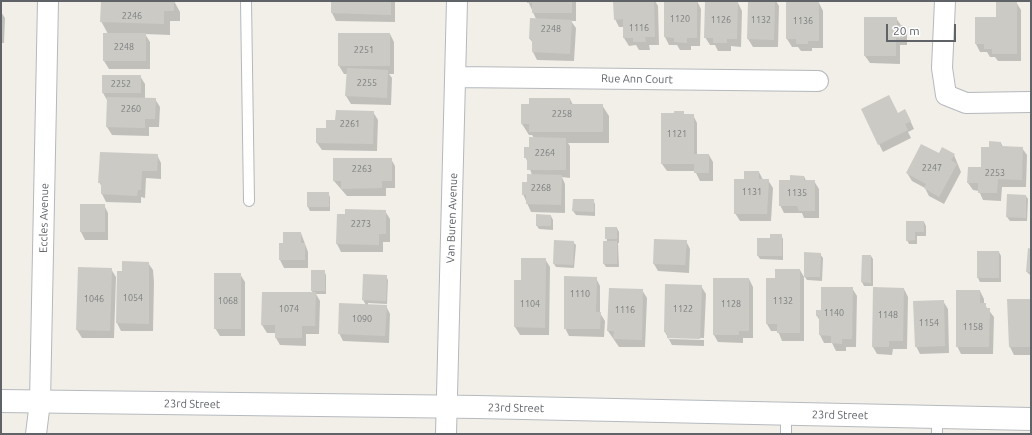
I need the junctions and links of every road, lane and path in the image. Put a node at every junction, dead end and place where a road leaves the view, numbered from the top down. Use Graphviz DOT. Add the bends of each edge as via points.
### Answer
graph roads {
  1 [pos="48,1"];
  2 [pos="246,1"];
  3 [pos="457,1"];
  4 [pos="945,1"];
  5 [pos="456,77"];
  6 [pos="818,81"];
  7 [pos="1031,102"];
  8 [pos="249,201"];
  9 [pos="1,401"];
  10 [pos="40,402"];
  11 [pos="447,407"];
  12 [pos="1031,420"];
  13 [pos="786,424"];
  14 [pos="937,426"];
  15 [pos="36,434"];
  16 [pos="446,434"];
  1 -- 10 [label="street, Eccles Avenue"];
  2 -- 8 [label="lane"];
  3 -- 5 [label="street, Van Buren Avenue"];
  4 -- 7 [label="street" via="942,68 946,95 966,103"];
  5 -- 6 [label="street, Rue Ann Court"];
  5 -- 11 [label="street, Van Buren Avenue"];
  9 -- 10 [label="street, 23rd Street"];
  10 -- 11 [label="street, 23rd Street"];
  10 -- 15 [label="street, Eccles Avenue"];
  11 -- 13 [label="street, 23rd Street"];
  11 -- 16 [label="street, Van Buren Avenue"];
  12 -- 14 [label="street, 23rd Street"];
  13 -- 14 [label="street, 23rd Street"];
}
